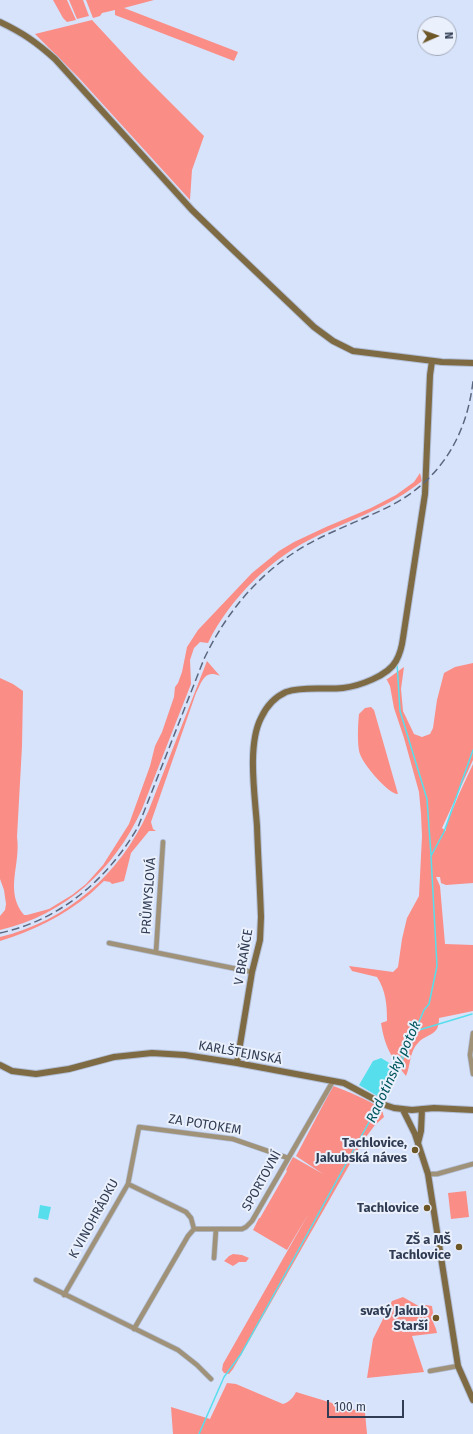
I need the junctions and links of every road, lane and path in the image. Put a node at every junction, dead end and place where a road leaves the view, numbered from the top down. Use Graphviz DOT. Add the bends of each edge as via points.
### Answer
graph roads {
  1 [pos="0,22"];
  2 [pos="432,361"];
  3 [pos="473,363"];
  4 [pos="163,842"];
  5 [pos="109,943"];
  6 [pos="156,952"];
  7 [pos="252,972"];
  8 [pos="473,1033"];
  9 [pos="238,1063"];
  10 [pos="0,1065"];
  11 [pos="473,1074"];
  12 [pos="333,1081"];
  13 [pos="422,1109"];
  14 [pos="403,1110"];
  15 [pos="473,1110"];
  16 [pos="139,1127"];
  17 [pos="418,1143"];
  18 [pos="288,1158"];
  19 [pos="473,1164"];
  20 [pos="428,1174"];
  21 [pos="128,1184"];
  22 [pos="216,1228"];
  23 [pos="194,1229"];
  24 [pos="214,1258"];
  25 [pos="36,1280"];
  26 [pos="64,1295"];
  27 [pos="134,1329"];
  28 [pos="458,1366"];
  29 [pos="430,1371"];
  30 [pos="211,1379"];
  31 [pos="473,1400"];
  1 -- 2 [label="street" via="36,42 54,59 192,210 323,334 353,351"];
  2 -- 3 [label="street"];
  2 -- 7 [label="street, V BRAŇCE" via="425,494 401,650 396,662 380,676 367,682 344,688 297,689 284,693 269,705 261,718 254,741 261,917 260,940"];
  4 -- 6 [label="street, PRŮMYSLOVÁ"];
  5 -- 6 [label="street, PRŮMYSLOVÁ"];
  6 -- 7 [label="street, PRŮMYSLOVÁ"];
  7 -- 9 [label="street, V BRAŇCE"];
  8 -- 11 [label="street" via="470,1056"];
  9 -- 10 [label="street, KARLŠTEJNSKÁ" via="152,1053 114,1057 69,1069 36,1074 12,1071"];
  9 -- 12 [label="street, KARLŠTEJNSKÁ"];
  12 -- 14 [label="street, KARLŠTEJNSKÁ" via="344,1083 385,1105"];
  12 -- 18 [label="street, SPORTOVNÍ"];
  13 -- 14 [label="street, KARLŠTEJNSKÁ"];
  13 -- 15 [label="street, KARLŠTEJNSKÁ"];
  13 -- 17 [label="street"];
  14 -- 17 [label="street"];
  16 -- 18 [label="street, ZA POTOKEM" via="233,1139"];
  16 -- 21 [label="street, K VINOHRÁDKU"];
  17 -- 20 [label="street"];
  18 -- 22 [label="street, SPORTOVNÍ" via="252,1221 246,1227"];
  19 -- 20 [label="street"];
  20 -- 28 [label="street"];
  21 -- 23 [label="street" via="186,1212"];
  21 -- 26 [label="street, K VINOHRÁDKU"];
  22 -- 23 [label="street, SPORTOVNÍ"];
  22 -- 24 [label="street"];
  23 -- 27 [label="street"];
  25 -- 26 [label="street"];
  26 -- 27 [label="street"];
  27 -- 30 [label="street" via="178,1350"];
  28 -- 29 [label="street"];
  28 -- 31 [label="street"];
}
